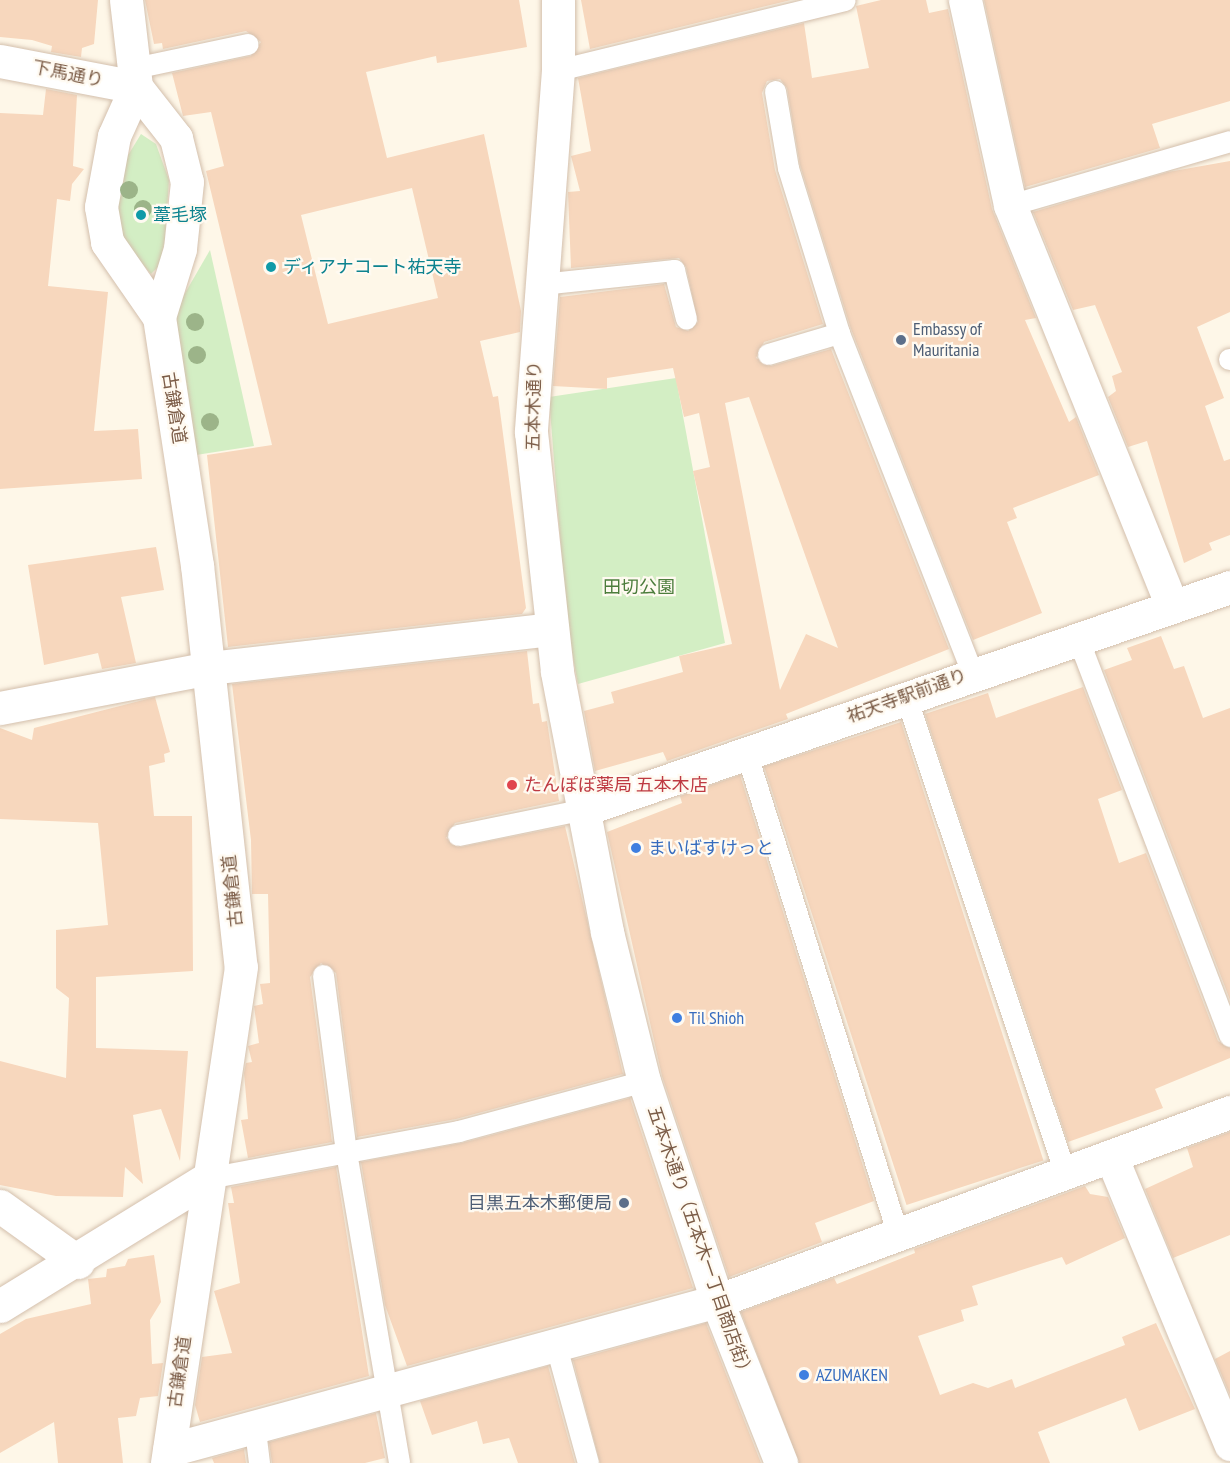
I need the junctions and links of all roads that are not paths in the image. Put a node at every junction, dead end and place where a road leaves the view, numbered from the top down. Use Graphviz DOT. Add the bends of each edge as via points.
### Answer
graph roads {
  1 [pos="126,0"];
  2 [pos="558,0"];
  3 [pos="846,0"];
  4 [pos="965,0"];
  5 [pos="248,44"];
  6 [pos="0,61"];
  7 [pos="558,70"];
  8 [pos="135,77"];
  9 [pos="775,91"];
  10 [pos="1230,141"];
  11 [pos="1010,205"];
  12 [pos="541,284"];
  13 [pos="159,317"];
  14 [pos="686,319"];
  15 [pos="839,333"];
  16 [pos="768,354"];
  17 [pos="1230,586"];
  18 [pos="1172,605"];
  19 [pos="552,629"];
  20 [pos="1077,636"];
  21 [pos="209,668"];
  22 [pos="972,673"];
  23 [pos="906,697"];
  24 [pos="0,708"];
  25 [pos="746,752"];
  26 [pos="585,809"];
  27 [pos="458,835"];
  28 [pos="323,975"];
  29 [pos="1230,1036"];
  30 [pos="644,1081"];
  31 [pos="1230,1112"];
  32 [pos="346,1152"];
  33 [pos="1111,1156"];
  34 [pos="1065,1173"];
  35 [pos="208,1178"];
  36 [pos="0,1206"];
  37 [pos="898,1235"];
  38 [pos="78,1262"];
  39 [pos="717,1301"];
  40 [pos="0,1306"];
  41 [pos="556,1346"];
  42 [pos="385,1394"];
  43 [pos="1226,1429"];
  44 [pos="255,1430"];
  45 [pos="168,1457"];
  46 [pos="259,1463"];
  47 [pos="399,1463"];
  48 [pos="588,1463"];
  49 [pos="782,1463"];
  1 -- 8 [label="street"];
  2 -- 7 [label="street, 五本木通り"];
  3 -- 7 [label="lane"];
  4 -- 11 [label="street"];
  5 -- 8 [label="lane"];
  6 -- 8 [label="street, 下馬通り"];
  7 -- 12 [label="street, 五本木通り"];
  8 -- 13 [label="street, 古鎌倉道" via="176,138 187,182 180,249"];
  8 -- 13 [label="street, 古鎌倉道" via="114,136 101,207 107,242"];
  9 -- 15 [label="lane" via="789,168"];
  10 -- 11 [label="lane"];
  11 -- 18 [label="street"];
  12 -- 14 [label="lane" via="674,270"];
  12 -- 19 [label="street, 五本木通り" via="531,432"];
  13 -- 21 [label="street, 古鎌倉道"];
  15 -- 16 [label="lane"];
  15 -- 22 [label="lane"];
  17 -- 18 [label="street, 祐天寺駅前通り"];
  18 -- 20 [label="street, 祐天寺駅前通り"];
  19 -- 21 [label="street"];
  19 -- 26 [label="street, 五本木通り"];
  20 -- 22 [label="street, 祐天寺駅前通り"];
  20 -- 29 [label="lane"];
  21 -- 24 [label="street"];
  21 -- 35 [label="street, 古鎌倉道" via="241,968"];
  22 -- 23 [label="street, 祐天寺駅前通り"];
  23 -- 25 [label="street, 祐天寺駅前通り"];
  23 -- 34 [label="lane"];
  25 -- 26 [label="street, 祐天寺駅前通り"];
  25 -- 37 [label="lane"];
  26 -- 27 [label="lane"];
  26 -- 30 [label="street, 五本木通り（五本木一丁目商店街）" via="607,932"];
  28 -- 32 [label="lane"];
  30 -- 32 [label="lane" via="459,1131"];
  30 -- 39 [label="street, 五本木通り（五本木一丁目商店街）"];
  31 -- 33 [label="street"];
  32 -- 35 [label="lane"];
  32 -- 42 [label="lane"];
  33 -- 34 [label="street"];
  33 -- 43 [label="street"];
  34 -- 37 [label="street"];
  35 -- 38 [label="street"];
  35 -- 45 [label="street, 古鎌倉道"];
  36 -- 38 [label="street"];
  37 -- 39 [label="street"];
  38 -- 40 [label="street"];
  39 -- 41 [label="street"];
  39 -- 49 [label="street, 五本木通り（五本木一丁目商店街）"];
  41 -- 42 [label="street"];
  41 -- 48 [label="lane"];
  42 -- 44 [label="street"];
  42 -- 47 [label="lane"];
  44 -- 45 [label="street"];
  44 -- 46 [label="lane"];
}
